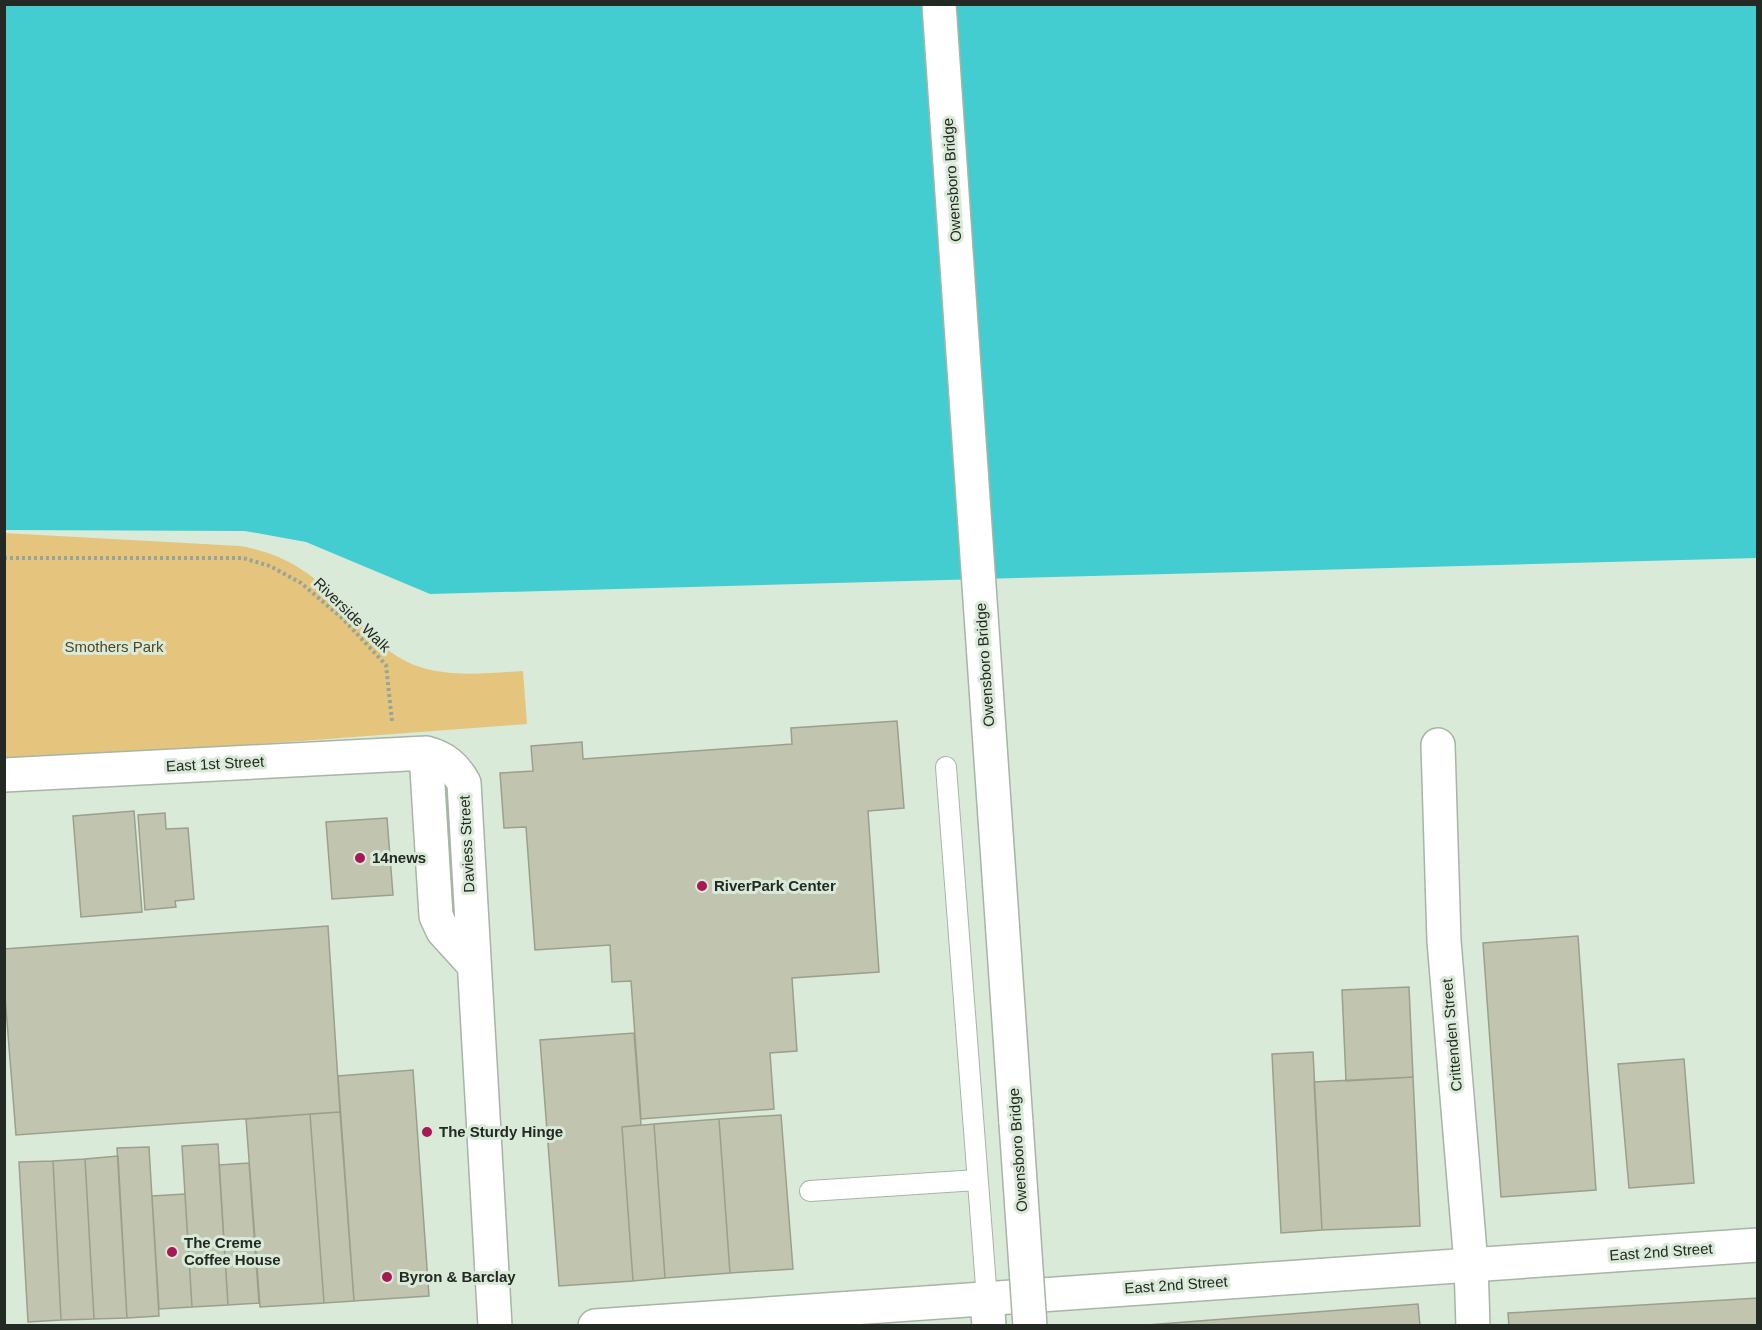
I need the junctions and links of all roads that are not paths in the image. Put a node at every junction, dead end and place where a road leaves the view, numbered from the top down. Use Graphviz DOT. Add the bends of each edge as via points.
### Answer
graph roads {
  1 [pos="939,4"];
  2 [pos="1438,745"];
  3 [pos="946,767"];
  4 [pos="4,775"];
  5 [pos="977,1180"];
  6 [pos="810,1191"];
  7 [pos="1758,1245"];
  8 [pos="1471,1264"];
  9 [pos="988,1312"];
  10 [pos="495,1326"];
  11 [pos="595,1326"];
  12 [pos="1030,1326"];
  13 [pos="1473,1326"];
  1 -- 12 [label="main road, Owensboro Bridge, bridge"];
  2 -- 8 [label="main road, Crittenden Street" via="1444,941"];
  3 -- 5 [label="lane"];
  4 -- 10 [label="main road, East 1st Street" via="426,753 436,916 443,931 473,963"];
  5 -- 6 [label="lane"];
  5 -- 9 [label="lane"];
  7 -- 8 [label="main road, East 2nd Street"];
  8 -- 9 [label="main road, East 2nd Street"];
  8 -- 13 [label="main road, Crittenden Street"];
  9 -- 11 [label="main road, East 2nd Street"];
}
